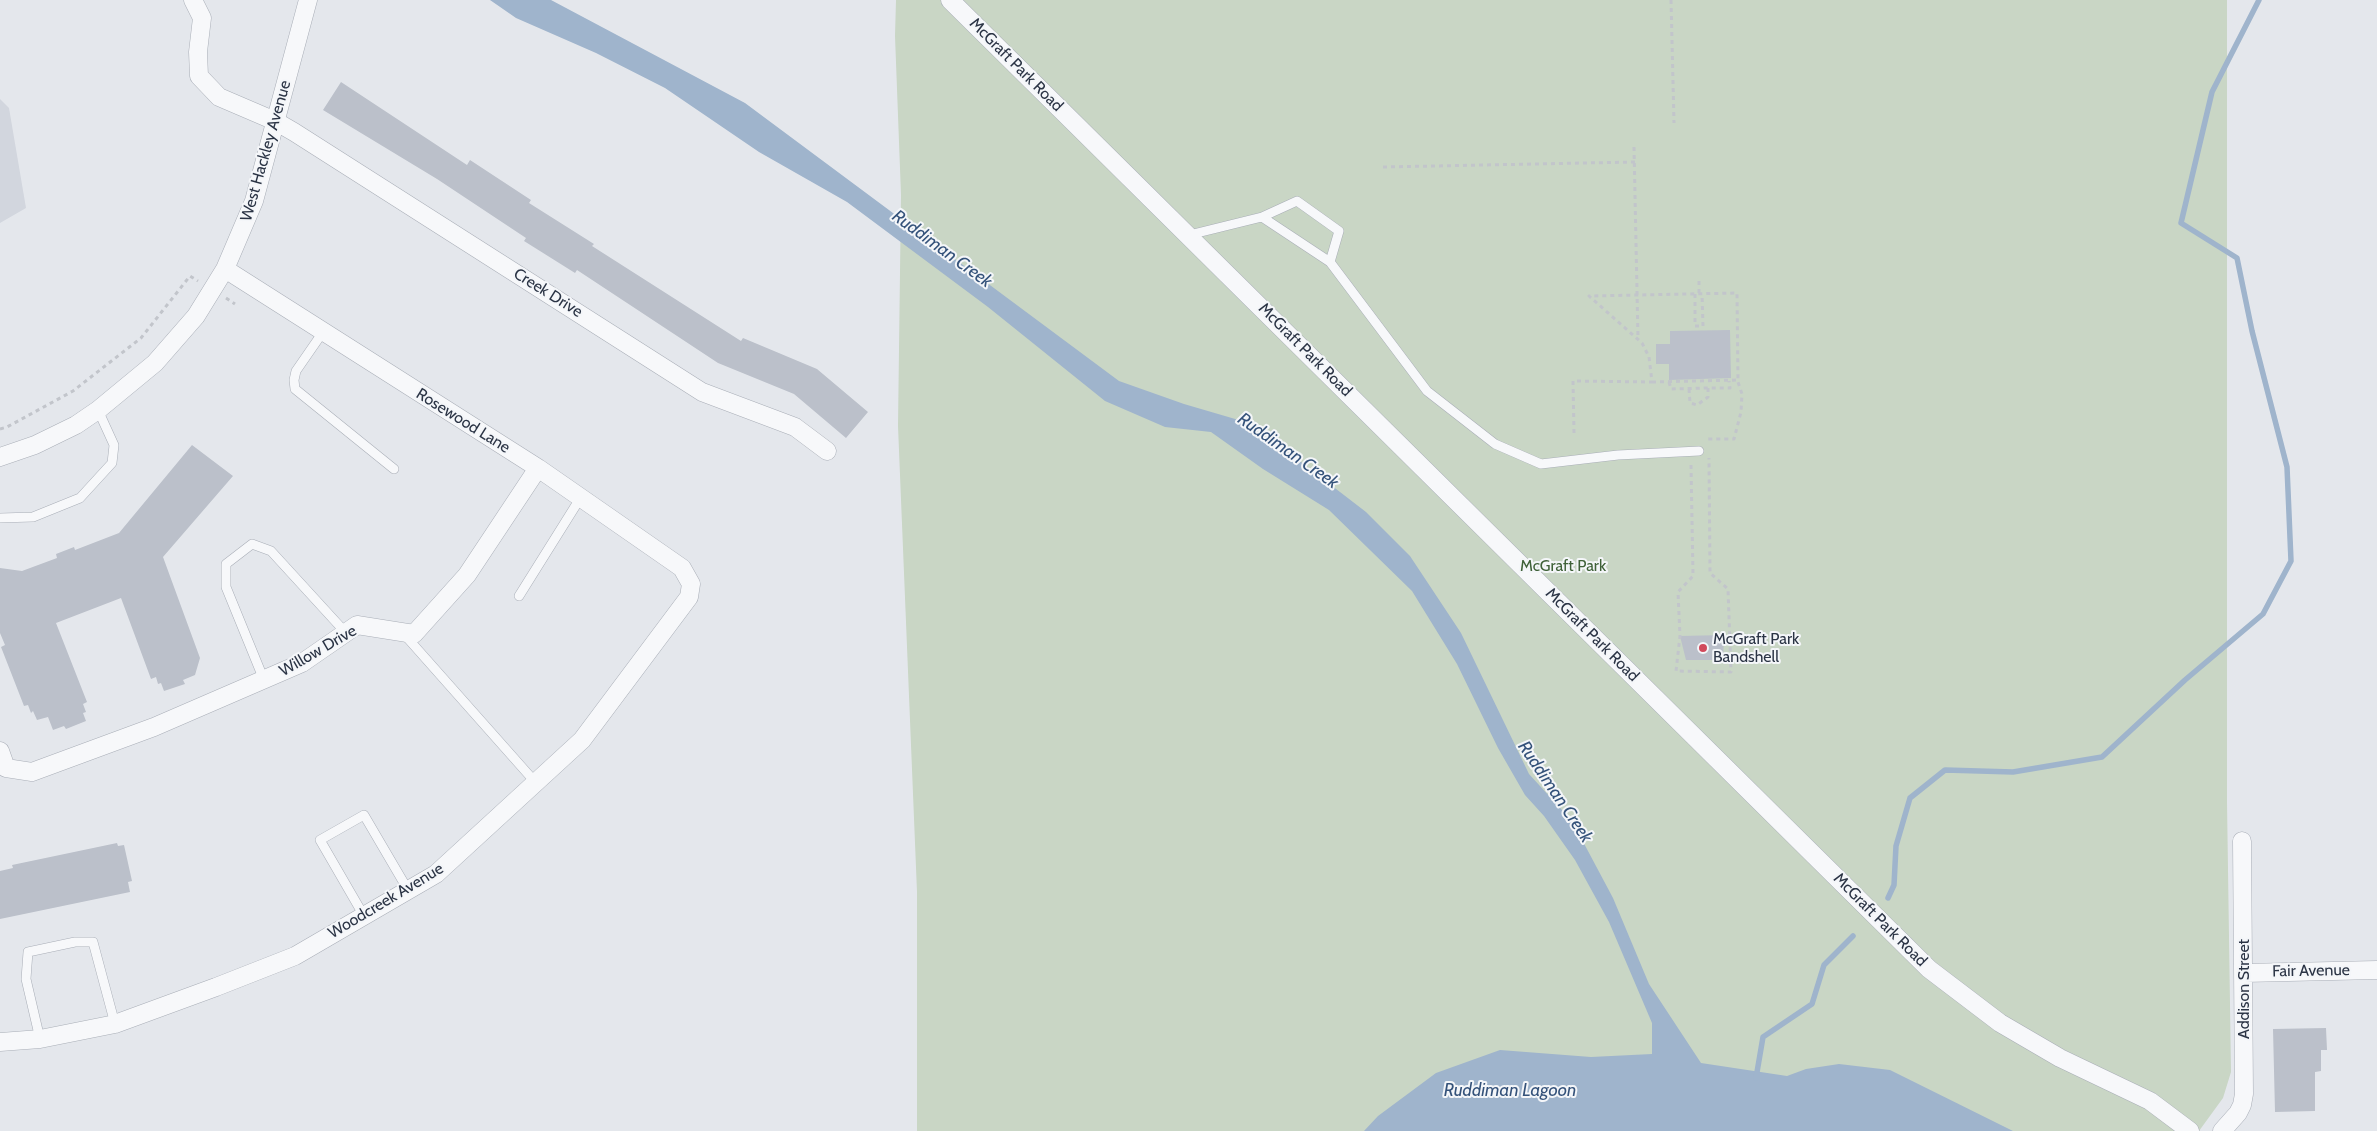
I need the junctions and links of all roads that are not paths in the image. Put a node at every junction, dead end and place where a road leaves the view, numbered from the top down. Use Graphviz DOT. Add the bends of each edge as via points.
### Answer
graph roads {
  1 [pos="194,0"];
  2 [pos="308,0"];
  3 [pos="950,0"];
  4 [pos="275,120"];
  5 [pos="1262,216"];
  6 [pos="1189,235"];
  7 [pos="1330,262"];
  8 [pos="225,270"];
  9 [pos="323,332"];
  10 [pos="98,410"];
  11 [pos="827,451"];
  12 [pos="1699,451"];
  13 [pos="0,457"];
  14 [pos="538,468"];
  15 [pos="394,469"];
  16 [pos="582,497"];
  17 [pos="0,518"];
  18 [pos="691,584"];
  19 [pos="518,596"];
  20 [pos="401,632"];
  21 [pos="346,633"];
  22 [pos="264,680"];
  23 [pos="0,751"];
  24 [pos="3,772"];
  25 [pos="536,783"];
  26 [pos="2242,841"];
  27 [pos="408,890"];
  28 [pos="364,916"];
  29 [pos="2377,970"];
  30 [pos="2244,973"];
  31 [pos="115,1024"];
  32 [pos="40,1040"];
  33 [pos="0,1042"];
  34 [pos="2190,1131"];
  35 [pos="2222,1131"];
  1 -- 4 [label="street, Creek Drive" via="202,18 199,76 219,97"];
  2 -- 4 [label="street, West Hackley Avenue"];
  3 -- 6 [label="street, McGraft Park Road"];
  4 -- 8 [label="street, West Hackley Avenue" via="254,201"];
  4 -- 11 [label="street, Creek Drive" via="702,392 796,427"];
  5 -- 6 [label="lane"];
  5 -- 7 [label="lane"];
  5 -- 7 [label="lane" via="1297,201 1339,231"];
  6 -- 34 [label="street, McGraft Park Road" via="1929,969 2000,1023 2060,1058 2150,1101"];
  7 -- 12 [label="lane" via="1427,390 1495,444 1542,464 1618,455"];
  8 -- 9 [label="street, Rosewood Lane"];
  8 -- 10 [label="street, West Hackley Avenue" via="196,316 174,343 135,381"];
  9 -- 14 [label="street, Rosewood Lane"];
  9 -- 15 [label="lane" via="296,371 295,389"];
  10 -- 13 [label="street, West Hackley Avenue" via="76,425"];
  10 -- 17 [label="lane" via="114,445 112,463 80,498 33,517"];
  14 -- 16 [label="street, Rosewood Lane"];
  14 -- 20 [label="street, Willow Drive" via="467,575 414,634"];
  16 -- 18 [label="street, Rosewood Lane" via="682,568"];
  16 -- 19 [label="lane"];
  18 -- 25 [label="street, Woodcreek Avenue" via="689,597 582,740"];
  20 -- 21 [label="street, Willow Drive" via="357,625"];
  20 -- 25 [label="lane"];
  21 -- 22 [label="street, Willow Drive" via="302,663"];
  21 -- 22 [label="lane" via="271,551 252,544 226,564 226,588"];
  22 -- 24 [label="street, Willow Drive" via="154,727 32,772"];
  23 -- 24 [label="street"];
  25 -- 27 [label="street, Woodcreek Avenue" via="436,874"];
  26 -- 30 [label="street, Addison Street"];
  27 -- 28 [label="street, Woodcreek Avenue"];
  27 -- 28 [label="lane" via="364,815 320,840"];
  28 -- 31 [label="street, Woodcreek Avenue" via="295,956"];
  29 -- 30 [label="street, Fair Avenue"];
  30 -- 35 [label="street, Addison Street" via="2244,1094 2238,1113"];
  31 -- 32 [label="street, Woodcreek Avenue"];
  31 -- 32 [label="lane" via="93,942 75,942 28,952 26,979"];
  32 -- 33 [label="street, Woodcreek Avenue"];
}
